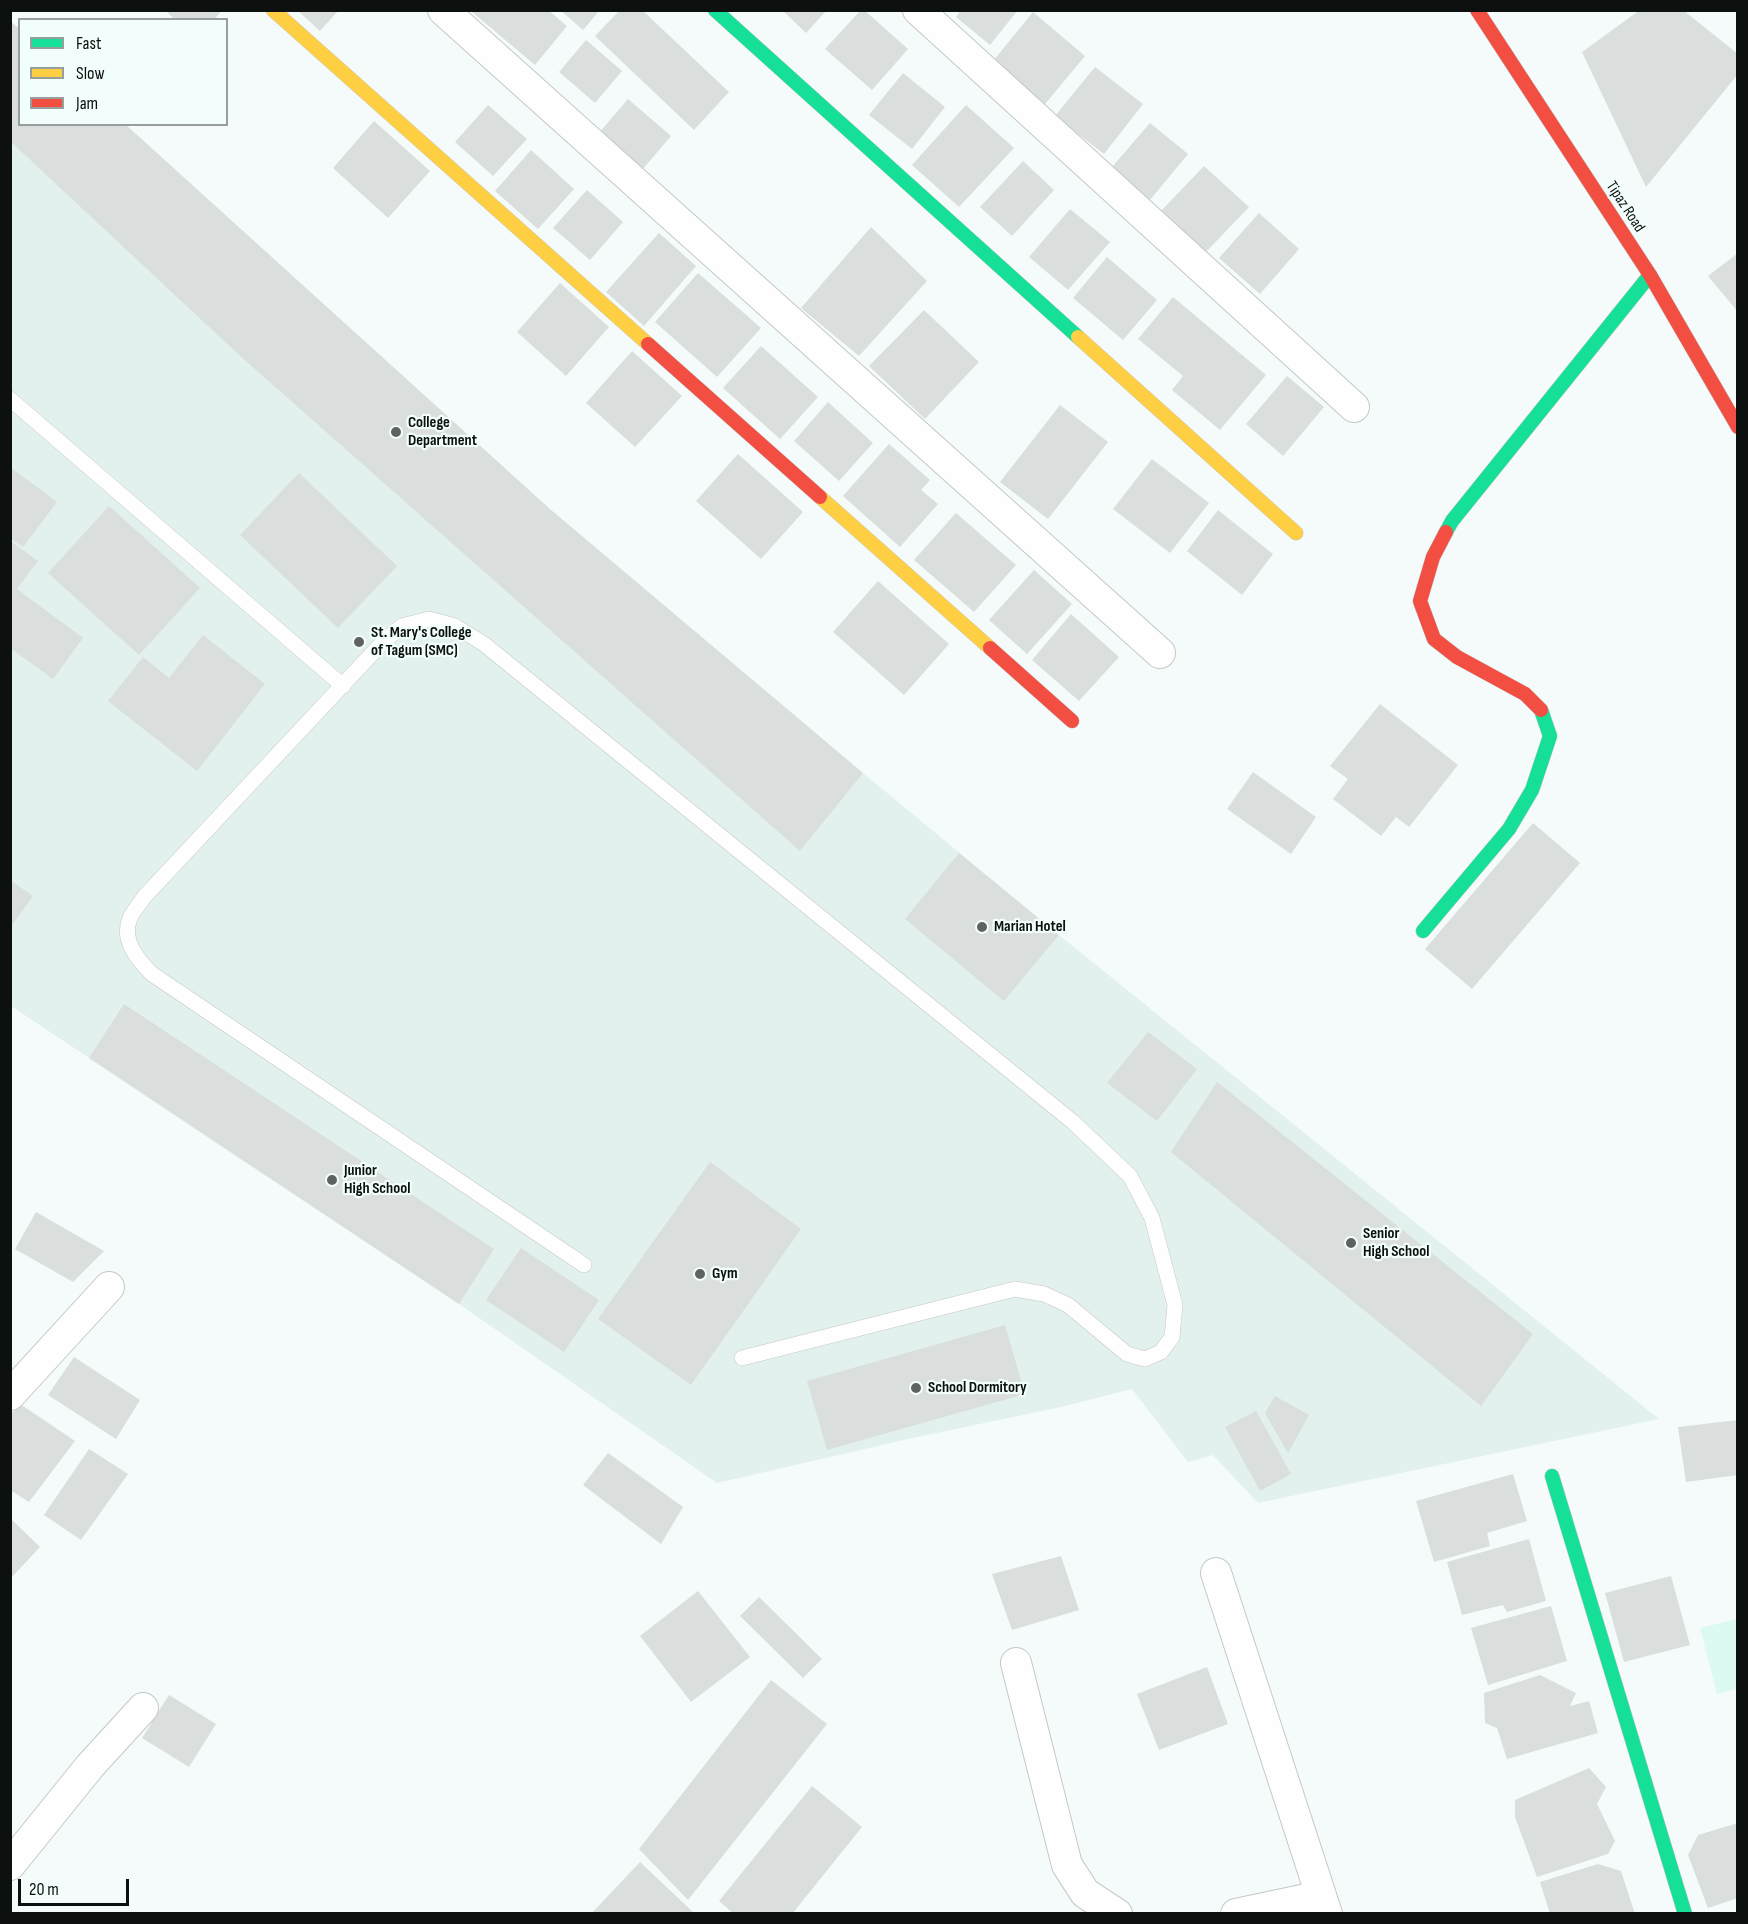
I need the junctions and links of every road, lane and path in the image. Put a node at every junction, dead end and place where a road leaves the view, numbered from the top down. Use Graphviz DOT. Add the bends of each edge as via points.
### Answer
graph roads {
  1 [pos="273,10"];
  2 [pos="443,10"];
  3 [pos="715,10"];
  4 [pos="918,10"];
  5 [pos="1477,10"];
  6 [pos="1650,275"];
  7 [pos="10,399"];
  8 [pos="1354,407"];
  9 [pos="1737,427"];
  10 [pos="1296,533"];
  11 [pos="1160,653"];
  12 [pos="343,686"];
  13 [pos="1072,721"];
  14 [pos="1424,931"];
  15 [pos="584,1265"];
  16 [pos="109,1287"];
  17 [pos="742,1358"];
  18 [pos="10,1395"];
  19 [pos="1552,1476"];
  20 [pos="1216,1573"];
  21 [pos="1016,1663"];
  22 [pos="143,1708"];
  23 [pos="10,1865"];
  24 [pos="1324,1905"];
  25 [pos="1117,1914"];
  26 [pos="1236,1914"];
  27 [pos="1685,1914"];
  1 -- 13 [label="street"];
  2 -- 11 [label="street"];
  3 -- 10 [label="street"];
  4 -- 8 [label="street"];
  5 -- 6 [label="street, Tipaz Road"];
  6 -- 9 [label="street, Tipaz Road"];
  6 -- 14 [label="street" via="1452,521 1432,557 1420,601 1434,639 1525,694 1541,709 1550,736 1532,790 1509,829"];
  7 -- 12 [label="lane"];
  12 -- 15 [label="lane" via="144,897 130,919 128,939 137,958 152,974"];
  12 -- 17 [label="lane" via="402,626 429,619 455,626 484,644 1073,1122 1130,1176 1152,1218 1175,1305 1172,1337 1161,1352 1145,1359 1127,1354 1068,1305 1044,1294 1015,1289"];
  16 -- 18 [label="street"];
  19 -- 27 [label="street"];
  20 -- 24 [label="street"];
  21 -- 25 [label="street" via="1067,1865 1085,1893"];
  22 -- 23 [label="street"];
  24 -- 26 [label="street"];
}
